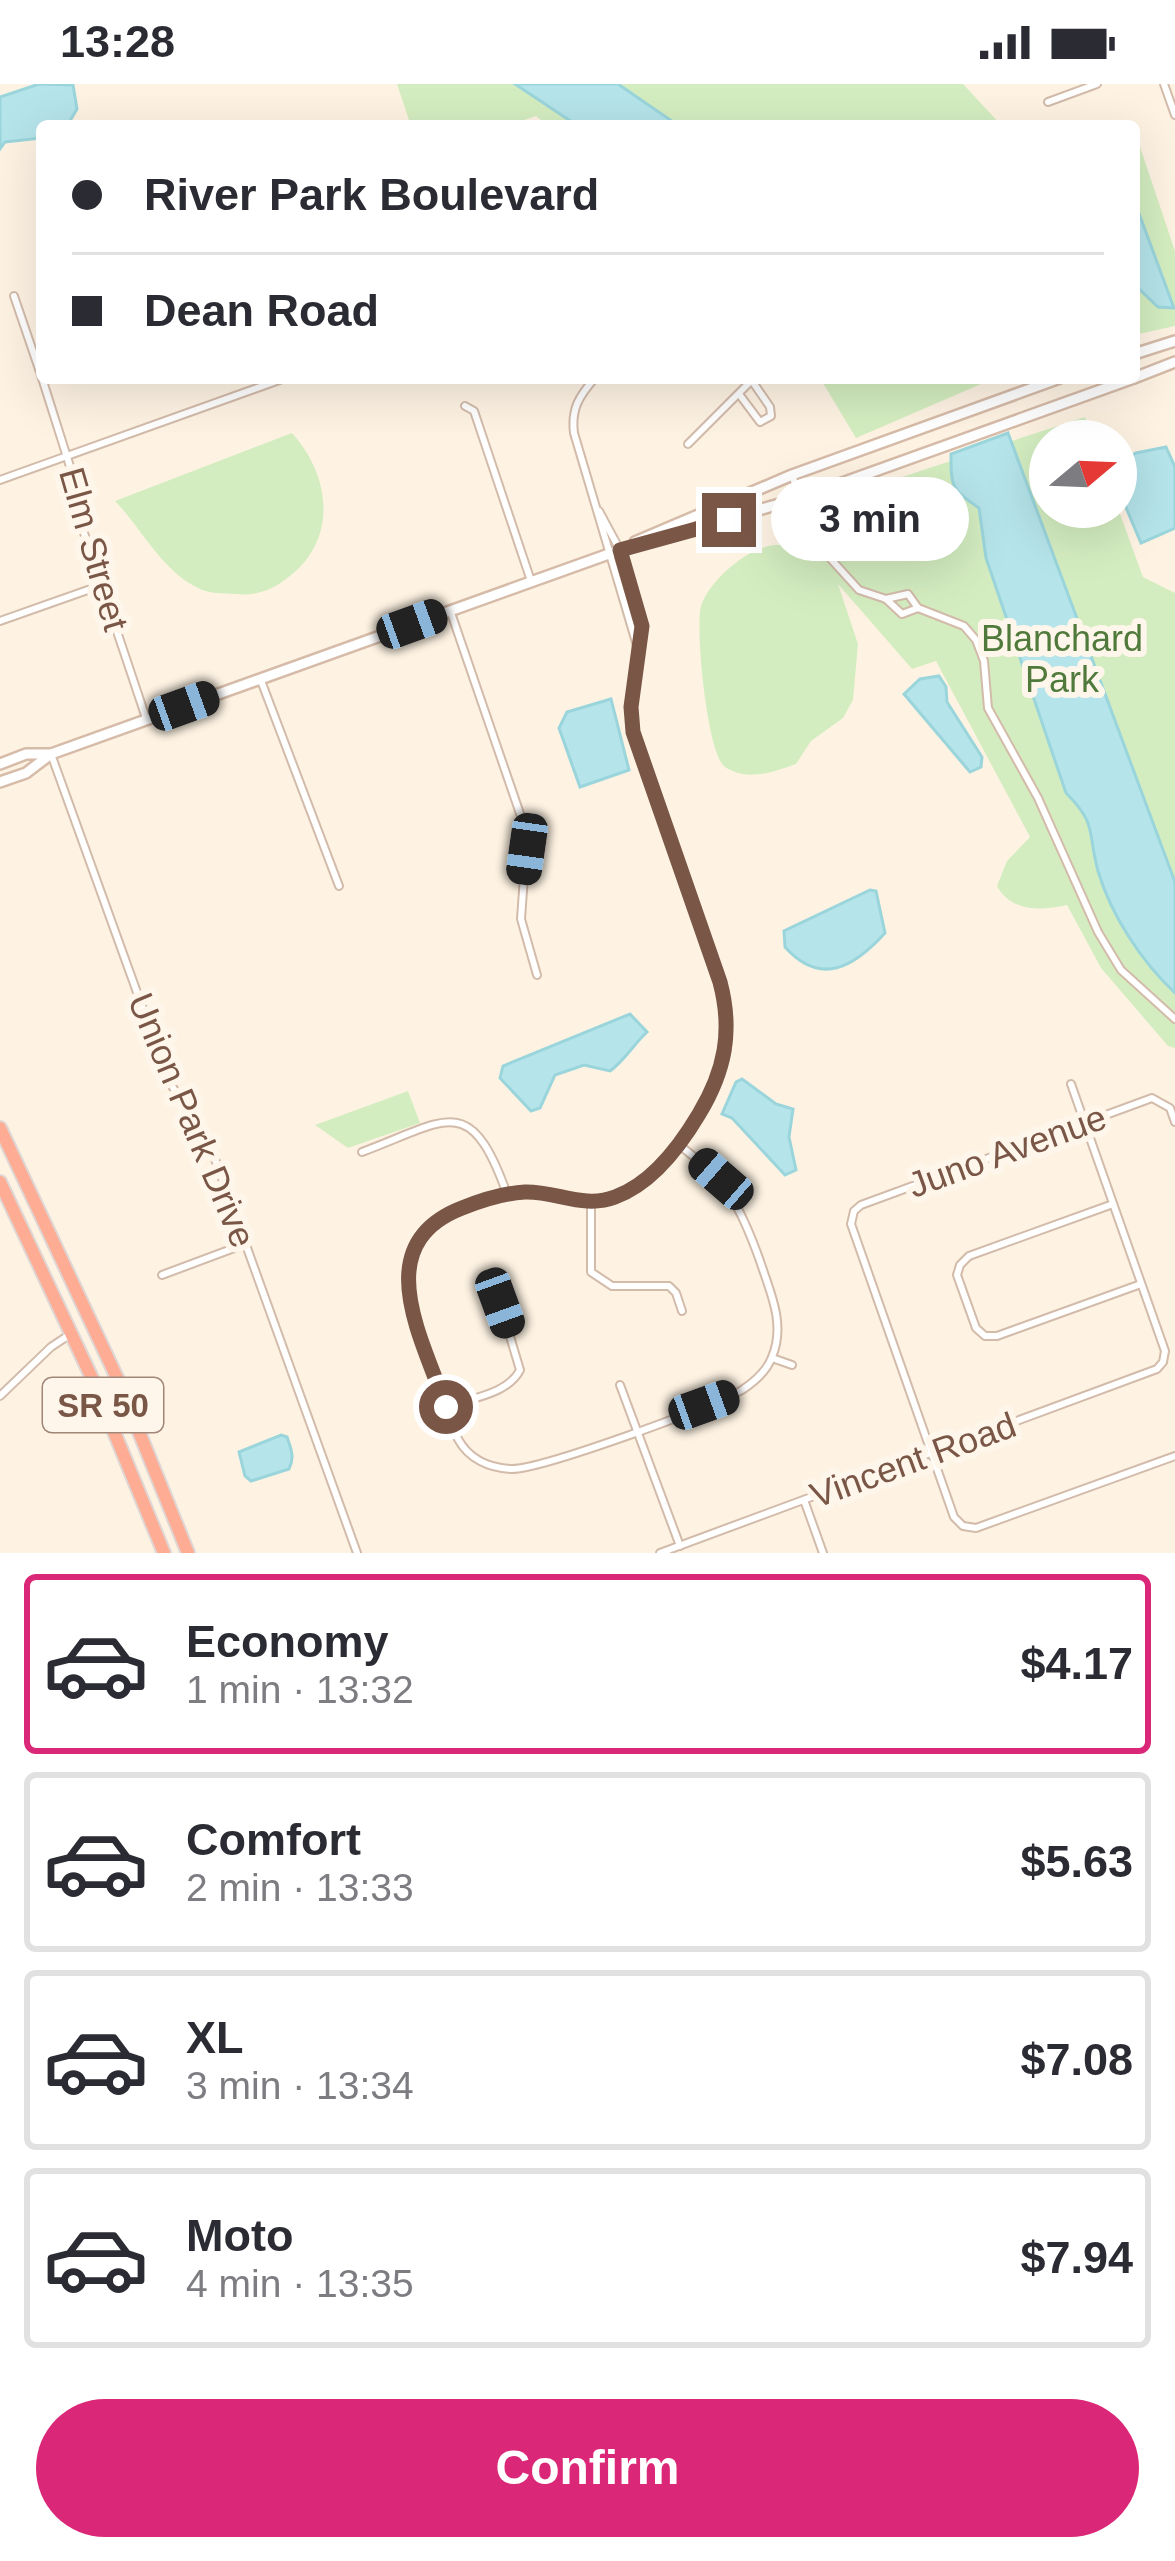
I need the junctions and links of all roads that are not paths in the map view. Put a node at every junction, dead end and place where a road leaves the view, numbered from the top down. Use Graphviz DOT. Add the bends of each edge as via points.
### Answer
graph roads {
  1 [pos="1097,84"];
  2 [pos="1164,84"];
  3 [pos="1048,102"];
  4 [pos="1175,115"];
  5 [pos="14,296"];
  6 [pos="1175,341"];
  7 [pos="36,346"];
  8 [pos="1140,352"];
  9 [pos="1175,362"];
  10 [pos="1140,376"];
  11 [pos="44,384"];
  12 [pos="268,384"];
  13 [pos="590,384"];
  14 [pos="747,384"];
  15 [pos="754,384"];
  16 [pos="1044,384"];
  17 [pos="1118,384"];
  18 [pos="739,394"];
  19 [pos="465,406"];
  20 [pos="688,444"];
  21 [pos="68,455"];
  22 [pos="792,475"];
  23 [pos="0,480"];
  24 [pos="800,498"];
  25 [pos="614,552"];
  26 [pos="531,581"];
  27 [pos="102,585"];
  28 [pos="886,599"];
  29 [pos="919,608"];
  30 [pos="450,610"];
  31 [pos="0,621"];
  32 [pos="260,678"];
  33 [pos="146,719"];
  34 [pos="51,754"];
  35 [pos="0,764"];
  36 [pos="0,782"];
  37 [pos="339,886"];
  38 [pos="537,975"];
  39 [pos="1175,1019"];
  40 [pos="1071,1084"];
  41 [pos="1084,1122"];
  42 [pos="1175,1122"];
  43 [pos="0,1128"];
  44 [pos="679,1145"];
  45 [pos="362,1152"];
  46 [pos="0,1182"];
  47 [pos="507,1194"];
  48 [pos="591,1203"];
  49 [pos="1113,1204"];
  50 [pos="245,1244"];
  51 [pos="162,1275"];
  52 [pos="1141,1284"];
  53 [pos="502,1291"];
  54 [pos="58,1302"];
  55 [pos="682,1310"];
  56 [pos="88,1316"];
  57 [pos="72,1334"];
  58 [pos="102,1346"];
  59 [pos="772,1358"];
  60 [pos="792,1365"];
  61 [pos="620,1385"];
  62 [pos="0,1396"];
  63 [pos="446,1407"];
  64 [pos="637,1430"];
  65 [pos="932,1453"];
  66 [pos="1175,1456"];
  67 [pos="804,1500"];
  68 [pos="680,1546"];
  69 [pos="164,1553"];
  70 [pos="188,1553"];
  71 [pos="357,1553"];
  72 [pos="660,1553"];
  73 [pos="823,1553"];
  1 -- 3 [label="street"];
  2 -- 4 [label="street"];
  5 -- 7 [label="street, Elm Street"];
  6 -- 8 [label="main road"];
  9 -- 10 [label="main road"];
  11 -- 21 [label="street, Elm Street"];
  12 -- 21 [label="street"];
  13 -- 25 [label="street" via="572,416 574,434"];
  14 -- 18 [label="street"];
  15 -- 18 [label="street" via="770,407 767,420 760,422"];
  16 -- 22 [label="main road"];
  17 -- 24 [label="main road"];
  18 -- 20 [label="street"];
  19 -- 26 [label="street" via="474,411"];
  21 -- 23 [label="street"];
  21 -- 27 [label="street, Elm Street"];
  22 -- 24 [label="street"];
  22 -- 25 [label="main road"];
  24 -- 25 [label="main road"];
  24 -- 28 [label="street" via="830,557 859,590"];
  25 -- 26 [label="main road"];
  25 -- 44 [label="street" via="640,613 631,707 638,753 727,1008 726,1055"];
  26 -- 30 [label="main road"];
  27 -- 31 [label="street"];
  27 -- 33 [label="street, Elm Street"];
  28 -- 29 [label="street" via="902,614"];
  28 -- 29 [label="street" via="903,593"];
  29 -- 39 [label="street" via="956,620 976,640 988,708 1098,932 1121,970"];
  30 -- 32 [label="main road"];
  30 -- 38 [label="street" via="527,834 520,920"];
  32 -- 33 [label="main road"];
  32 -- 37 [label="street"];
  33 -- 34 [label="main road"];
  34 -- 35 [label="main road"];
  34 -- 36 [label="main road"];
  34 -- 50 [label="street, Union Park Drive" via="160,1056 211,1148"];
  40 -- 41 [label="street"];
  41 -- 42 [label="street, Juno Avenue" via="1152,1098 1170,1108"];
  41 -- 49 [label="street"];
  41 -- 65 [label="street, Juno Avenue" via="854,1211 851,1224"];
  43 -- 56 [label="highway, SR 50"];
  44 -- 48 [label="street" via="629,1190"];
  44 -- 59 [label="street" via="721,1179 745,1218 776,1310"];
  45 -- 47 [label="street" via="459,1123 492,1150"];
  46 -- 54 [label="highway, SR 50"];
  47 -- 48 [label="street"];
  47 -- 63 [label="street" via="449,1213 410,1256 408,1299"];
  48 -- 55 [label="street" via="591,1272 612,1286 669,1286"];
  49 -- 52 [label="street"];
  49 -- 52 [label="street" via="969,1256 957,1275 985,1336"];
  50 -- 51 [label="street"];
  50 -- 71 [label="street, Union Park Drive"];
  52 -- 65 [label="street, Vincent Road" via="1165,1351 1157,1369"];
  53 -- 63 [label="street" via="520,1370 504,1387"];
  54 -- 56 [label="highway"];
  54 -- 57 [label="highway, SR 50"];
  56 -- 58 [label="highway, SR 50"];
  57 -- 58 [label="highway"];
  57 -- 62 [label="street"];
  57 -- 69 [label="highway, SR 50"];
  58 -- 70 [label="highway, SR 50"];
  59 -- 60 [label="street"];
  59 -- 64 [label="street" via="737,1393"];
  61 -- 64 [label="street"];
  63 -- 64 [label="street" via="470,1454 499,1468 535,1466"];
  64 -- 68 [label="street"];
  65 -- 66 [label="street" via="954,1517 976,1528"];
  65 -- 67 [label="street, Vincent Road"];
  67 -- 68 [label="street, Vincent Road"];
  67 -- 73 [label="street"];
  68 -- 72 [label="street, Vincent Road"];
}
